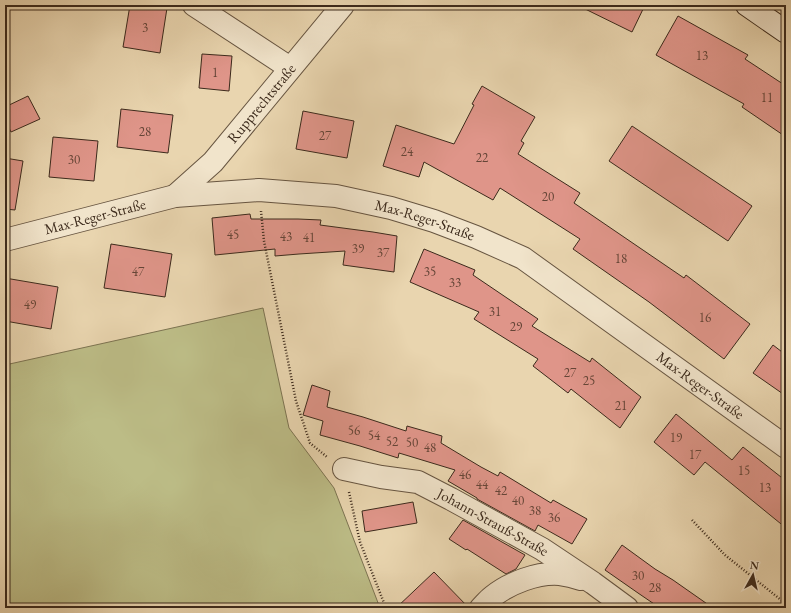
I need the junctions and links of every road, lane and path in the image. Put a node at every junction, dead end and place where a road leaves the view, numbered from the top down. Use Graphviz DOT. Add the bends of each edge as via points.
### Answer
graph roads {
  1 [pos="194,5"];
  2 [pos="343,5"];
  3 [pos="747,5"];
  4 [pos="786,32"];
  5 [pos="290,68"];
  6 [pos="259,190"];
  7 [pos="175,196"];
  8 [pos="5,240"];
  9 [pos="786,447"];
  10 [pos="344,469"];
  11 [pos="692,520"];
  12 [pos="593,583"];
  13 [pos="786,604"];
  14 [pos="386,608"];
  15 [pos="481,608"];
  16 [pos="628,608"];
  1 -- 5 [label="street"];
  2 -- 5 [label="street, Rupprechtstraße"];
  3 -- 4 [label="street"];
  5 -- 7 [label="street, Rupprechtstraße" via="213,162"];
  6 -- 7 [label="street, Max-Reger-Straße"];
  6 -- 9 [label="street, Max-Reger-Straße" via="336,196 391,208 434,221 523,258"];
  6 -- 10 [label="path" via="264,241 296,401 310,443"];
  7 -- 8 [label="street, Max-Reger-Straße"];
  10 -- 12 [label="street, Johann-Strauß-Straße" via="418,482 542,549"];
  10 -- 14 [label="path" via="360,542"];
  11 -- 13 [label="path" via="726,555"];
  12 -- 15 [label="street" via="559,574 541,575 507,587 492,596"];
  12 -- 16 [label="street, Johann-Strauß-Straße"];
}
